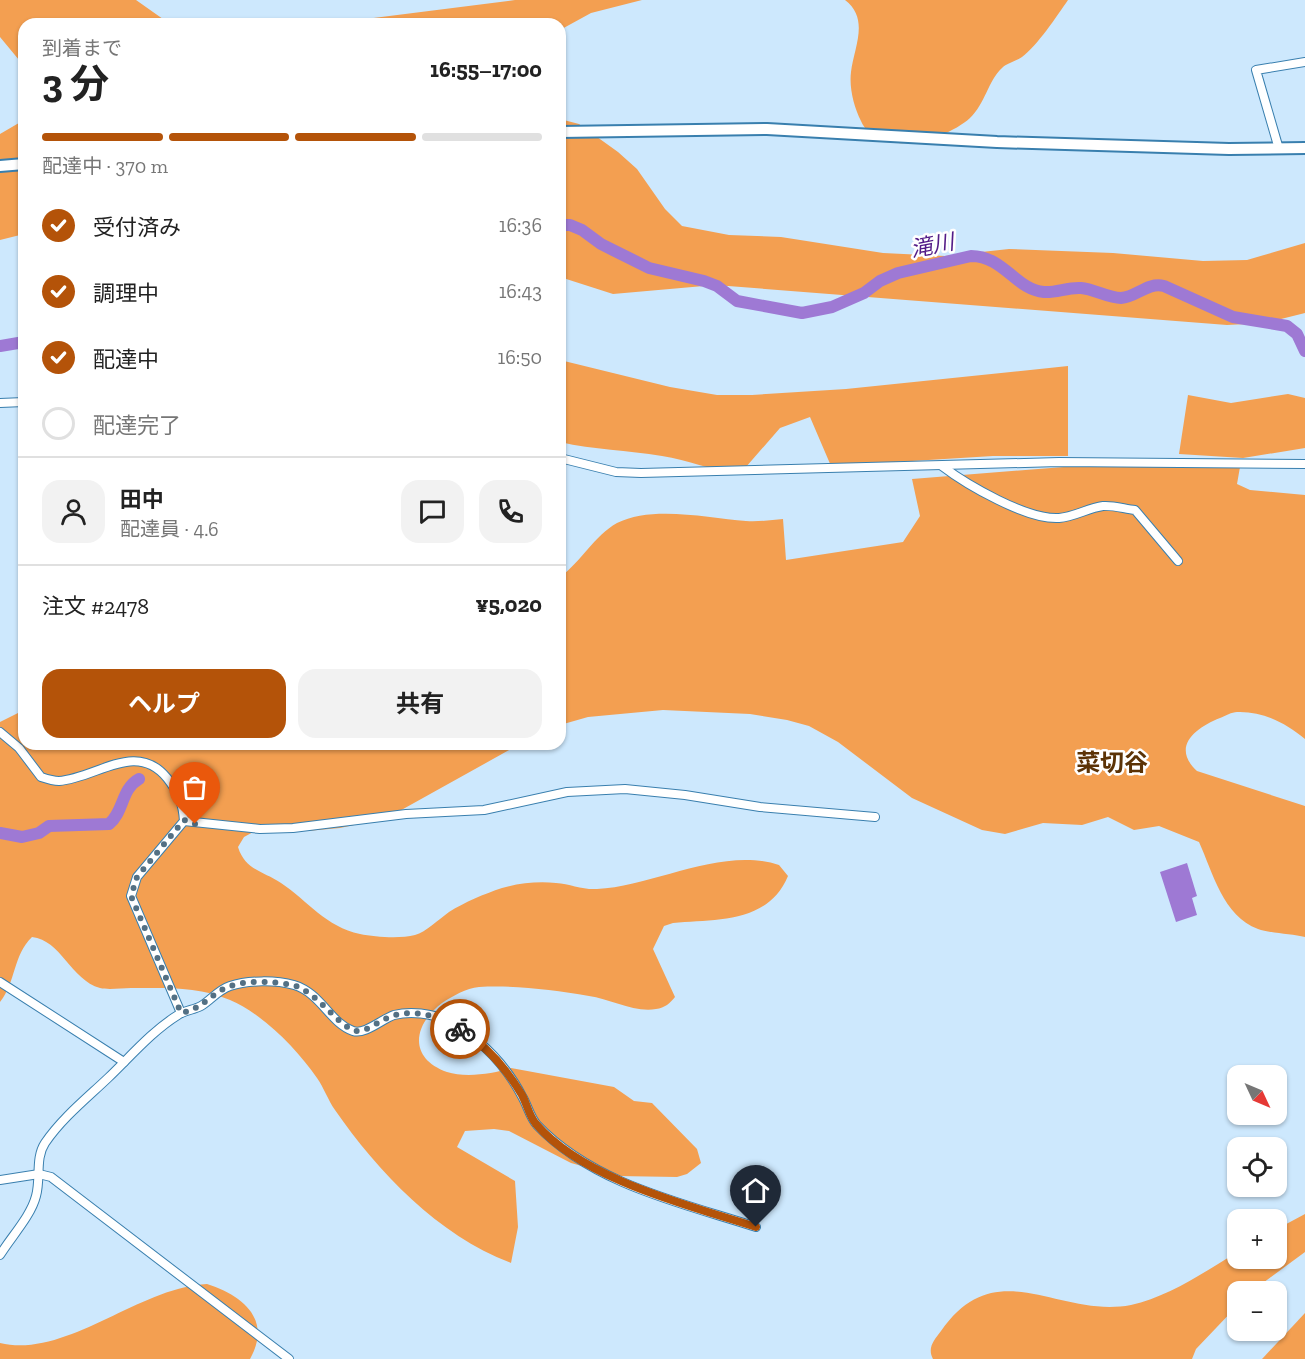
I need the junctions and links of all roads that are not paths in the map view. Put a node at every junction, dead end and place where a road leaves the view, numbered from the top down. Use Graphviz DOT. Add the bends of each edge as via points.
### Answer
graph roads {
  1 [pos="1305,62"];
  2 [pos="566,132"];
  3 [pos="1305,148"];
  4 [pos="1279,149"];
  5 [pos="18,164"];
  6 [pos="0,166"];
  7 [pos="18,402"];
  8 [pos="0,403"];
  9 [pos="566,460"];
  10 [pos="1305,464"];
  11 [pos="942,466"];
  12 [pos="1178,561"];
  13 [pos="0,732"];
  14 [pos="18,746"];
  15 [pos="21,750"];
  16 [pos="875,817"];
  17 [pos="184,820"];
  18 [pos="0,982"];
  19 [pos="181,1013"];
  20 [pos="124,1062"];
  21 [pos="39,1174"];
  22 [pos="0,1180"];
  23 [pos="756,1227"];
  24 [pos="0,1255"];
  25 [pos="289,1359"];
  1 -- 4 [label="street" via="1256,70"];
  2 -- 4 [label="street" via="767,129 996,142"];
  3 -- 4 [label="street"];
  5 -- 6 [label="street"];
  7 -- 8 [label="street"];
  9 -- 11 [label="street" via="616,472 640,473"];
  10 -- 11 [label="street" via="1059,462"];
  11 -- 12 [label="street" via="974,489 1049,517 1060,518 1107,505 1135,510"];
  13 -- 14 [label="street"];
  15 -- 17 [label="street" via="41,777 59,781 135,759 149,763 178,793"];
  16 -- 17 [label="street" via="626,789 567,792 484,810 406,814 292,828 260,829"];
  17 -- 19 [label="street" via="137,877 131,896"];
  18 -- 20 [label="street"];
  19 -- 20 [label="street"];
  19 -- 23 [label="street" via="201,1006 231,986 270,983 304,989 353,1031 405,1013 446,1020 494,1056 523,1097 534,1122 575,1155 632,1186"];
  20 -- 21 [label="street" via="45,1143 39,1156"];
  21 -- 22 [label="street"];
  21 -- 24 [label="street" via="36,1198"];
  21 -- 25 [label="street" via="67,1188"];
}
